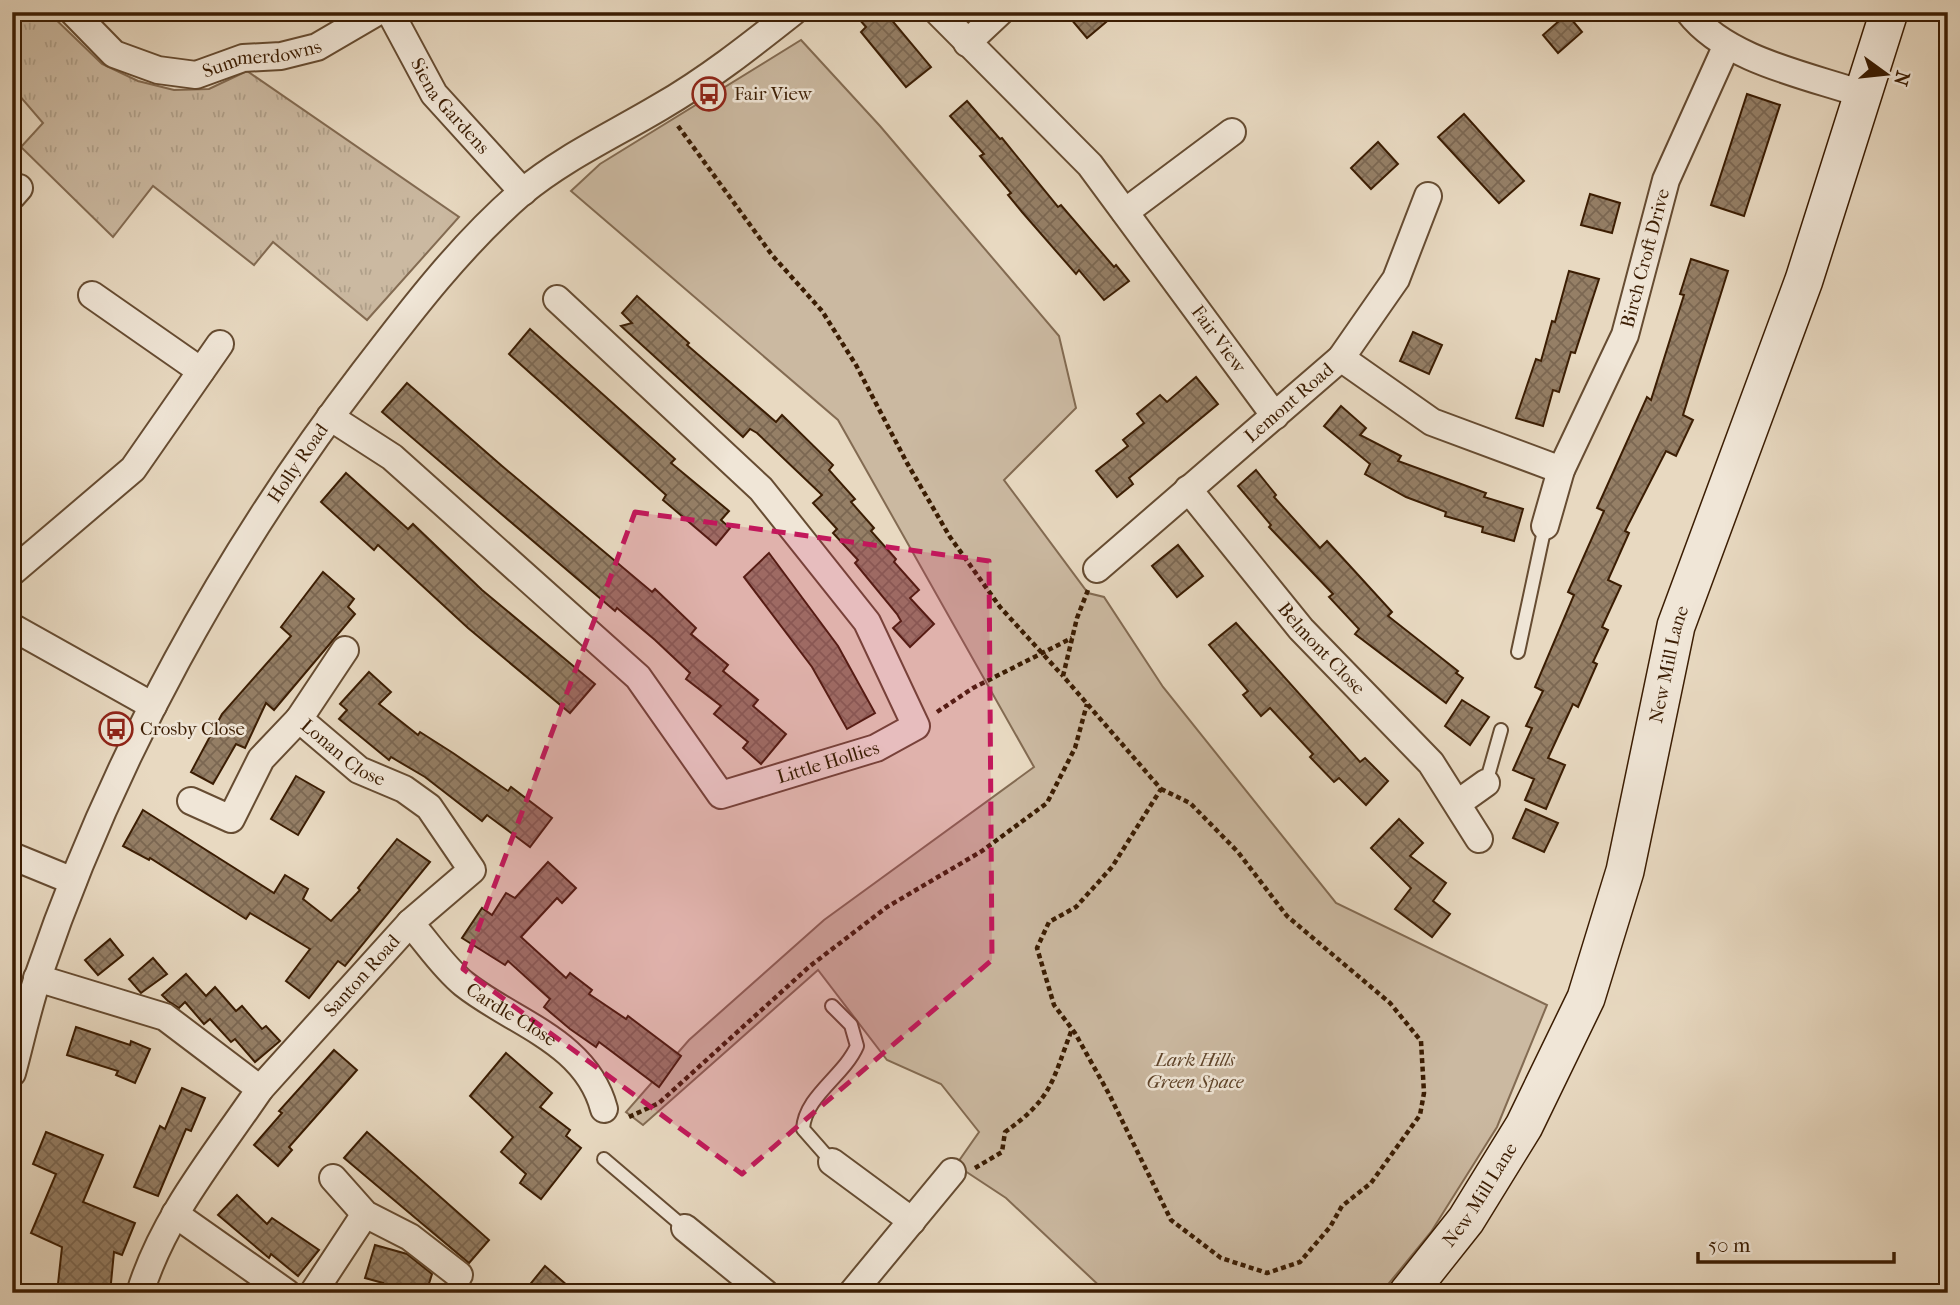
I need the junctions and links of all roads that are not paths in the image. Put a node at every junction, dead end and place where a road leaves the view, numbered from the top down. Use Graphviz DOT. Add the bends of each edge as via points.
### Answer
graph roads {
  1 [pos="73,12"];
  2 [pos="377,12"];
  3 [pos="390,12"];
  4 [pos="793,12"];
  5 [pos="938,12"];
  6 [pos="1000,12"];
  7 [pos="1689,12"];
  8 [pos="1889,12"];
  9 [pos="967,43"];
  10 [pos="1727,47"];
  11 [pos="1862,94"];
  12 [pos="1232,132"];
  13 [pos="523,192"];
  14 [pos="1428,196"];
  15 [pos="1125,212"];
  16 [pos="92,295"];
  17 [pos="557,299"];
  18 [pos="220,344"];
  19 [pos="1341,358"];
  20 [pos="201,371"];
  21 [pos="1275,416"];
  22 [pos="330,417"];
  23 [pos="1561,470"];
  24 [pos="1188,489"];
  25 [pos="1545,526"];
  26 [pos="1097,569"];
  27 [pos="12,572"];
  28 [pos="12,627"];
  29 [pos="345,650"];
  30 [pos="1518,652"];
  31 [pos="153,706"];
  32 [pos="299,719"];
  33 [pos="1501,730"];
  34 [pos="1486,783"];
  35 [pos="191,801"];
  36 [pos="1458,803"];
  37 [pos="1479,839"];
  38 [pos="12,856"];
  39 [pos="472,870"];
  40 [pos="73,881"];
  41 [pos="410,923"];
  42 [pos="37,978"];
  43 [pos="832,1006"];
  44 [pos="12,1073"];
  45 [pos="260,1089"];
  46 [pos="604,1109"];
  47 [pos="604,1159"];
  48 [pos="832,1161"];
  49 [pos="952,1172"];
  50 [pos="333,1178"];
  51 [pos="365,1213"];
  52 [pos="175,1214"];
  53 [pos="912,1221"];
  54 [pos="685,1228"];
  55 [pos="459,1275"];
  56 [pos="140,1293"];
  57 [pos="287,1293"];
  58 [pos="313,1293"];
  59 [pos="765,1293"];
  60 [pos="852,1293"];
  61 [pos="1408,1293"];
  1 -- 2 [label="street, Summerdowns" via="114,54 158,70 196,75 243,58 281,56 317,47"];
  3 -- 13 [label="street, Siena Gardens" via="434,94"];
  4 -- 13 [label="street, Holly Road" via="663,106 576,154"];
  5 -- 9 [label="street, Fair View"];
  6 -- 9 [label="street"];
  7 -- 10 [label="street"];
  8 -- 11 [label="street, New Mill Lane"];
  9 -- 15 [label="street, Fair View" via="1090,165"];
  10 -- 11 [label="street"];
  10 -- 23 [label="street, Birch Croft Drive" via="1665,180 1625,335"];
  11 -- 61 [label="street, New Mill Lane" via="1804,280 1676,626 1625,871 1586,998 1524,1126 1466,1220"];
  12 -- 15 [label="street"];
  13 -- 22 [label="street, Holly Road" via="418,301"];
  14 -- 19 [label="street, Lemont Road" via="1396,279"];
  15 -- 21 [label="street, Fair View"];
  16 -- 20 [label="street"];
  17 -- 22 [label="street, Little Hollies" via="761,489 867,622 916,726 876,748 721,795 638,677 392,457"];
  18 -- 20 [label="street"];
  19 -- 21 [label="street, Lemont Road"];
  19 -- 23 [label="street" via="1432,422"];
  20 -- 27 [label="street" via="133,469"];
  21 -- 24 [label="street, Lemont Road"];
  22 -- 31 [label="street, Holly Road" via="240,552"];
  23 -- 25 [label="street, Birch Croft Drive"];
  24 -- 26 [label="street, Lemont Road"];
  24 -- 36 [label="street, Belmont Close" via="1301,629 1431,763"];
  25 -- 30 [label="lane"];
  28 -- 31 [label="street"];
  29 -- 32 [label="street"];
  31 -- 40 [label="street, Holly Road"];
  32 -- 35 [label="street, Lonan Close" via="261,759 231,819"];
  32 -- 39 [label="street, Lonan Close" via="359,770 404,789 429,807"];
  33 -- 34 [label="lane"];
  34 -- 36 [label="street"];
  36 -- 37 [label="street, Belmont Close"];
  38 -- 40 [label="street"];
  39 -- 41 [label="street, Santon Road"];
  40 -- 42 [label="street, Holly Road"];
  41 -- 45 [label="street, Santon Road"];
  41 -- 46 [label="street, Cardle Close" via="461,981 499,1010 552,1037 598,1086"];
  42 -- 44 [label="street, Holly Road"];
  42 -- 45 [label="street" via="165,1017"];
  43 -- 48 [label="lane" via="851,1025 857,1045 843,1070 808,1110 803,1129"];
  45 -- 52 [label="street, Santon Road"];
  47 -- 54 [label="lane"];
  48 -- 53 [label="street"];
  49 -- 53 [label="street"];
  50 -- 51 [label="street"];
  51 -- 55 [label="street" via="410,1237"];
  51 -- 58 [label="street"];
  52 -- 56 [label="street, Santon Road"];
  52 -- 57 [label="street"];
  53 -- 60 [label="street"];
  54 -- 59 [label="street"];
}
